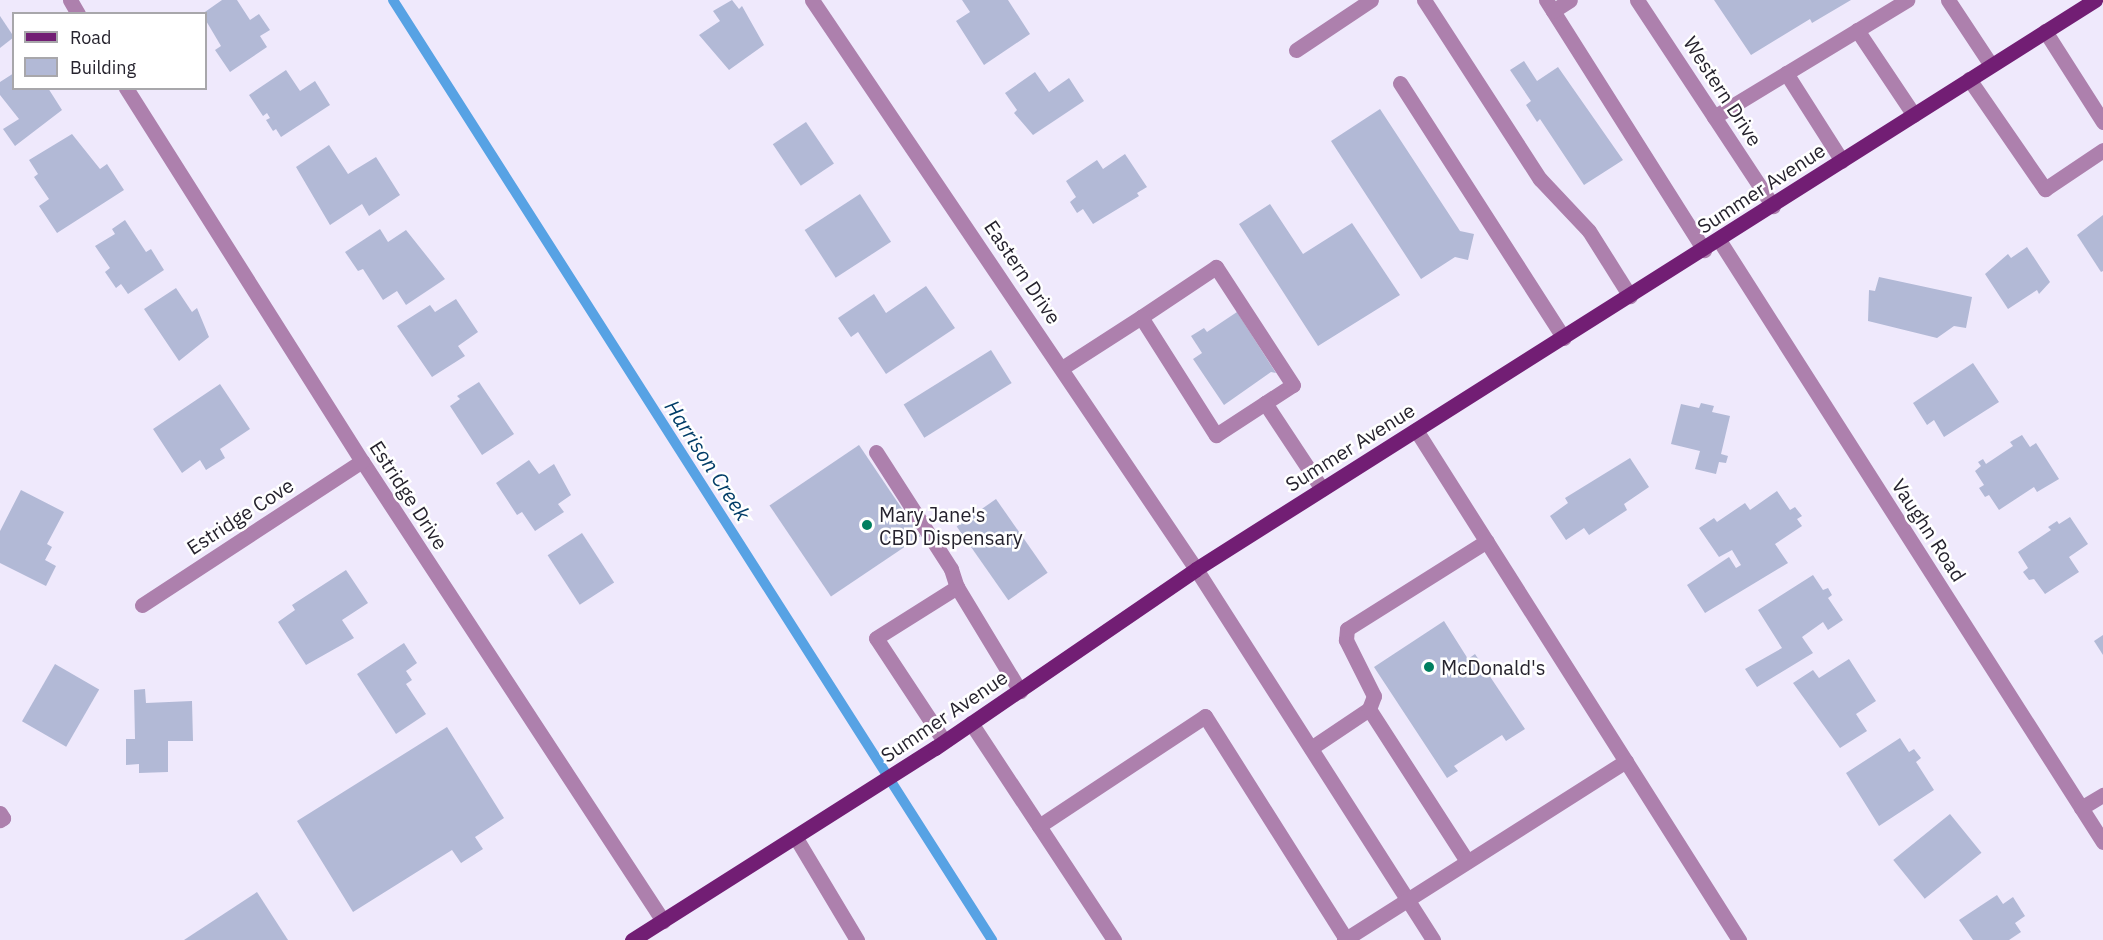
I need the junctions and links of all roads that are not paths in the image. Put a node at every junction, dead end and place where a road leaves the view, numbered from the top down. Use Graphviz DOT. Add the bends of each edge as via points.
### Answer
graph roads {
  1 [pos="812,0"];
  2 [pos="1371,0"];
  3 [pos="1424,0"];
  4 [pos="1570,0"];
  5 [pos="1637,0"];
  6 [pos="1907,0"];
  7 [pos="1948,0"];
  8 [pos="2096,0"];
  9 [pos="1550,6"];
  10 [pos="1857,30"];
  11 [pos="2045,31"];
  12 [pos="1296,50"];
  13 [pos="1991,65"];
  14 [pos="1786,73"];
  15 [pos="1969,80"];
  16 [pos="1400,83"];
  17 [pos="127,90"];
  18 [pos="1914,115"];
  19 [pos="1714,117"];
  20 [pos="2103,122"];
  21 [pos="2103,150"];
  22 [pos="1842,161"];
  23 [pos="1773,206"];
  24 [pos="1719,240"];
  25 [pos="1704,250"];
  26 [pos="1630,296"];
  27 [pos="1141,317"];
  28 [pos="1564,338"];
  29 [pos="1062,368"];
  30 [pos="1265,403"];
  31 [pos="1416,430"];
  32 [pos="876,452"];
  33 [pos="362,462"];
  34 [pos="1322,489"];
  35 [pos="1487,541"];
  36 [pos="1196,568"];
  37 [pos="957,587"];
  38 [pos="142,605"];
  39 [pos="1020,691"];
  40 [pos="1369,710"];
  41 [pos="971,723"];
  42 [pos="939,745"];
  43 [pos="1311,748"];
  44 [pos="1626,761"];
  45 [pos="2103,795"];
  46 [pos="2082,808"];
  47 [pos="0,813"];
  48 [pos="0,820"];
  49 [pos="1039,826"];
  50 [pos="796,838"];
  51 [pos="2103,842"];
  52 [pos="1467,861"];
  53 [pos="1407,899"];
  54 [pos="663,921"];
  55 [pos="1345,939"];
  56 [pos="632,940"];
  57 [pos="857,940"];
  58 [pos="1114,940"];
  59 [pos="1433,940"];
  60 [pos="1739,940"];
  1 -- 29 [label="street, Eastern Drive"];
  2 -- 12 [label="street"];
  3 -- 26 [label="street" via="1540,179 1588,231"];
  4 -- 9 [label="street"];
  5 -- 19 [label="street, Western Drive"];
  6 -- 10 [label="street"];
  7 -- 13 [label="street"];
  8 -- 11 [label="main road, Summer Avenue"];
  9 -- 25 [label="street"];
  10 -- 14 [label="street"];
  10 -- 18 [label="street"];
  11 -- 13 [label="main road, Summer Avenue"];
  11 -- 20 [label="street"];
  13 -- 15 [label="main road, Summer Avenue"];
  14 -- 19 [label="street"];
  14 -- 22 [label="street"];
  15 -- 18 [label="main road, Summer Avenue"];
  15 -- 21 [label="street" via="2045,189"];
  16 -- 28 [label="street"];
  17 -- 33 [label="street, Estridge Drive"];
  18 -- 22 [label="main road, Summer Avenue"];
  19 -- 23 [label="street, Western Drive"];
  22 -- 23 [label="main road, Summer Avenue"];
  23 -- 24 [label="main road, Summer Avenue"];
  24 -- 25 [label="main road, Summer Avenue"];
  24 -- 46 [label="street, Vaughn Road"];
  25 -- 26 [label="main road, Summer Avenue"];
  26 -- 28 [label="main road, Summer Avenue"];
  27 -- 29 [label="street"];
  27 -- 30 [label="street" via="1216,435"];
  27 -- 30 [label="street" via="1216,267 1293,385"];
  28 -- 31 [label="main road, Summer Avenue"];
  29 -- 36 [label="street, Eastern Drive"];
  30 -- 34 [label="street"];
  31 -- 34 [label="main road, Summer Avenue"];
  31 -- 35 [label="street"];
  32 -- 37 [label="street" via="951,568"];
  33 -- 38 [label="street, Estridge Cove"];
  33 -- 54 [label="street, Estridge Drive"];
  34 -- 36 [label="main road, Summer Avenue"];
  35 -- 40 [label="street" via="1347,629 1346,640 1374,696"];
  35 -- 44 [label="street"];
  36 -- 39 [label="main road, Summer Avenue"];
  36 -- 43 [label="street, Eastern Drive"];
  37 -- 39 [label="street"];
  37 -- 42 [label="street" via="876,638"];
  39 -- 41 [label="main road, Summer Avenue"];
  40 -- 43 [label="street"];
  40 -- 52 [label="street"];
  41 -- 42 [label="main road, Summer Avenue"];
  41 -- 49 [label="street"];
  42 -- 50 [label="main road, Summer Avenue"];
  43 -- 53 [label="street, Eastern Drive"];
  44 -- 52 [label="street"];
  44 -- 60 [label="street"];
  45 -- 46 [label="street"];
  46 -- 51 [label="street, Vaughn Road"];
  47 -- 48 [label="street"];
  49 -- 55 [label="street" via="1204,716"];
  49 -- 58 [label="street"];
  50 -- 54 [label="main road, Summer Avenue"];
  50 -- 57 [label="street"];
  52 -- 53 [label="street"];
  53 -- 55 [label="street"];
  53 -- 59 [label="street, Eastern Drive"];
  54 -- 56 [label="main road, Summer Avenue"];
}
